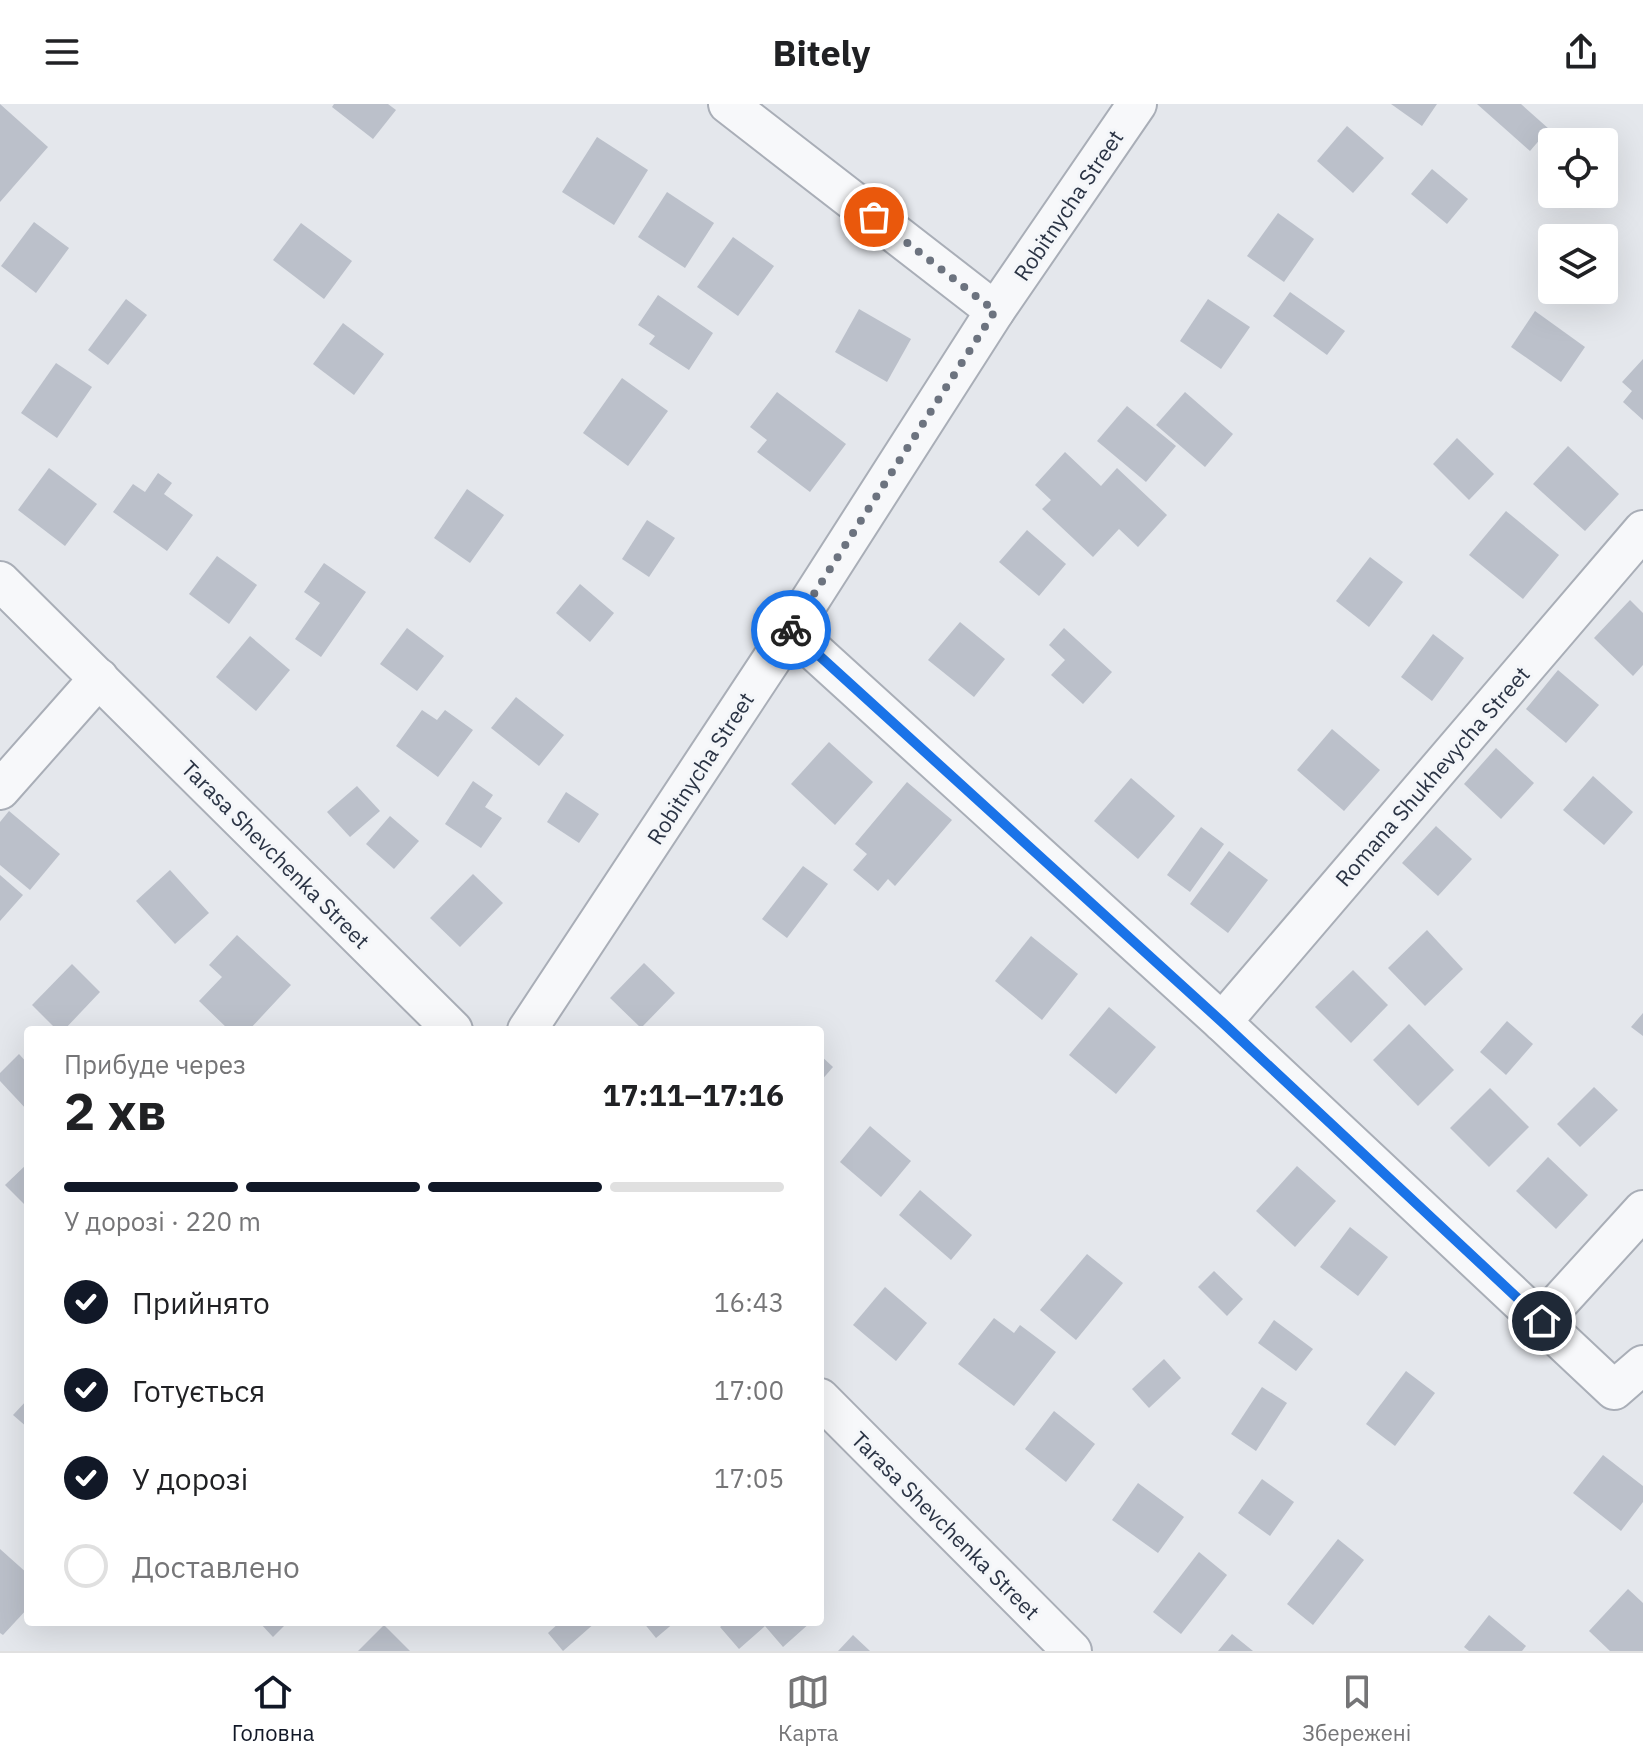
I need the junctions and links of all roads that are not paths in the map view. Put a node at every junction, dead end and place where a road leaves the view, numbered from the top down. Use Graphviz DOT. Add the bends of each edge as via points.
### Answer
graph roads {
  1 [pos="728,104"];
  2 [pos="1137,104"];
  3 [pos="995,311"];
  4 [pos="1643,530"];
  5 [pos="0,581"];
  6 [pos="791,630"];
  7 [pos="99,678"];
  8 [pos="0,790"];
  9 [pos="1222,1022"];
  10 [pos="449,1026"];
  11 [pos="530,1026"];
  12 [pos="1643,1210"];
  13 [pos="1542,1321"];
  14 [pos="1643,1365"];
  15 [pos="824,1402"];
  16 [pos="1072,1651"];
  1 -- 3 [label="street"];
  2 -- 3 [label="street, Robitnycha Street"];
  3 -- 6 [label="street, Robitnycha Street"];
  4 -- 9 [label="street, Romana Shukhevycha Street"];
  5 -- 7 [label="street, Tarasa Shevchenka Street"];
  6 -- 9 [label="street"];
  6 -- 11 [label="street, Robitnycha Street"];
  7 -- 8 [label="street"];
  7 -- 10 [label="street, Tarasa Shevchenka Street"];
  9 -- 13 [label="street"];
  12 -- 13 [label="street"];
  13 -- 14 [label="street" via="1614,1390"];
  15 -- 16 [label="street, Tarasa Shevchenka Street"];
}
